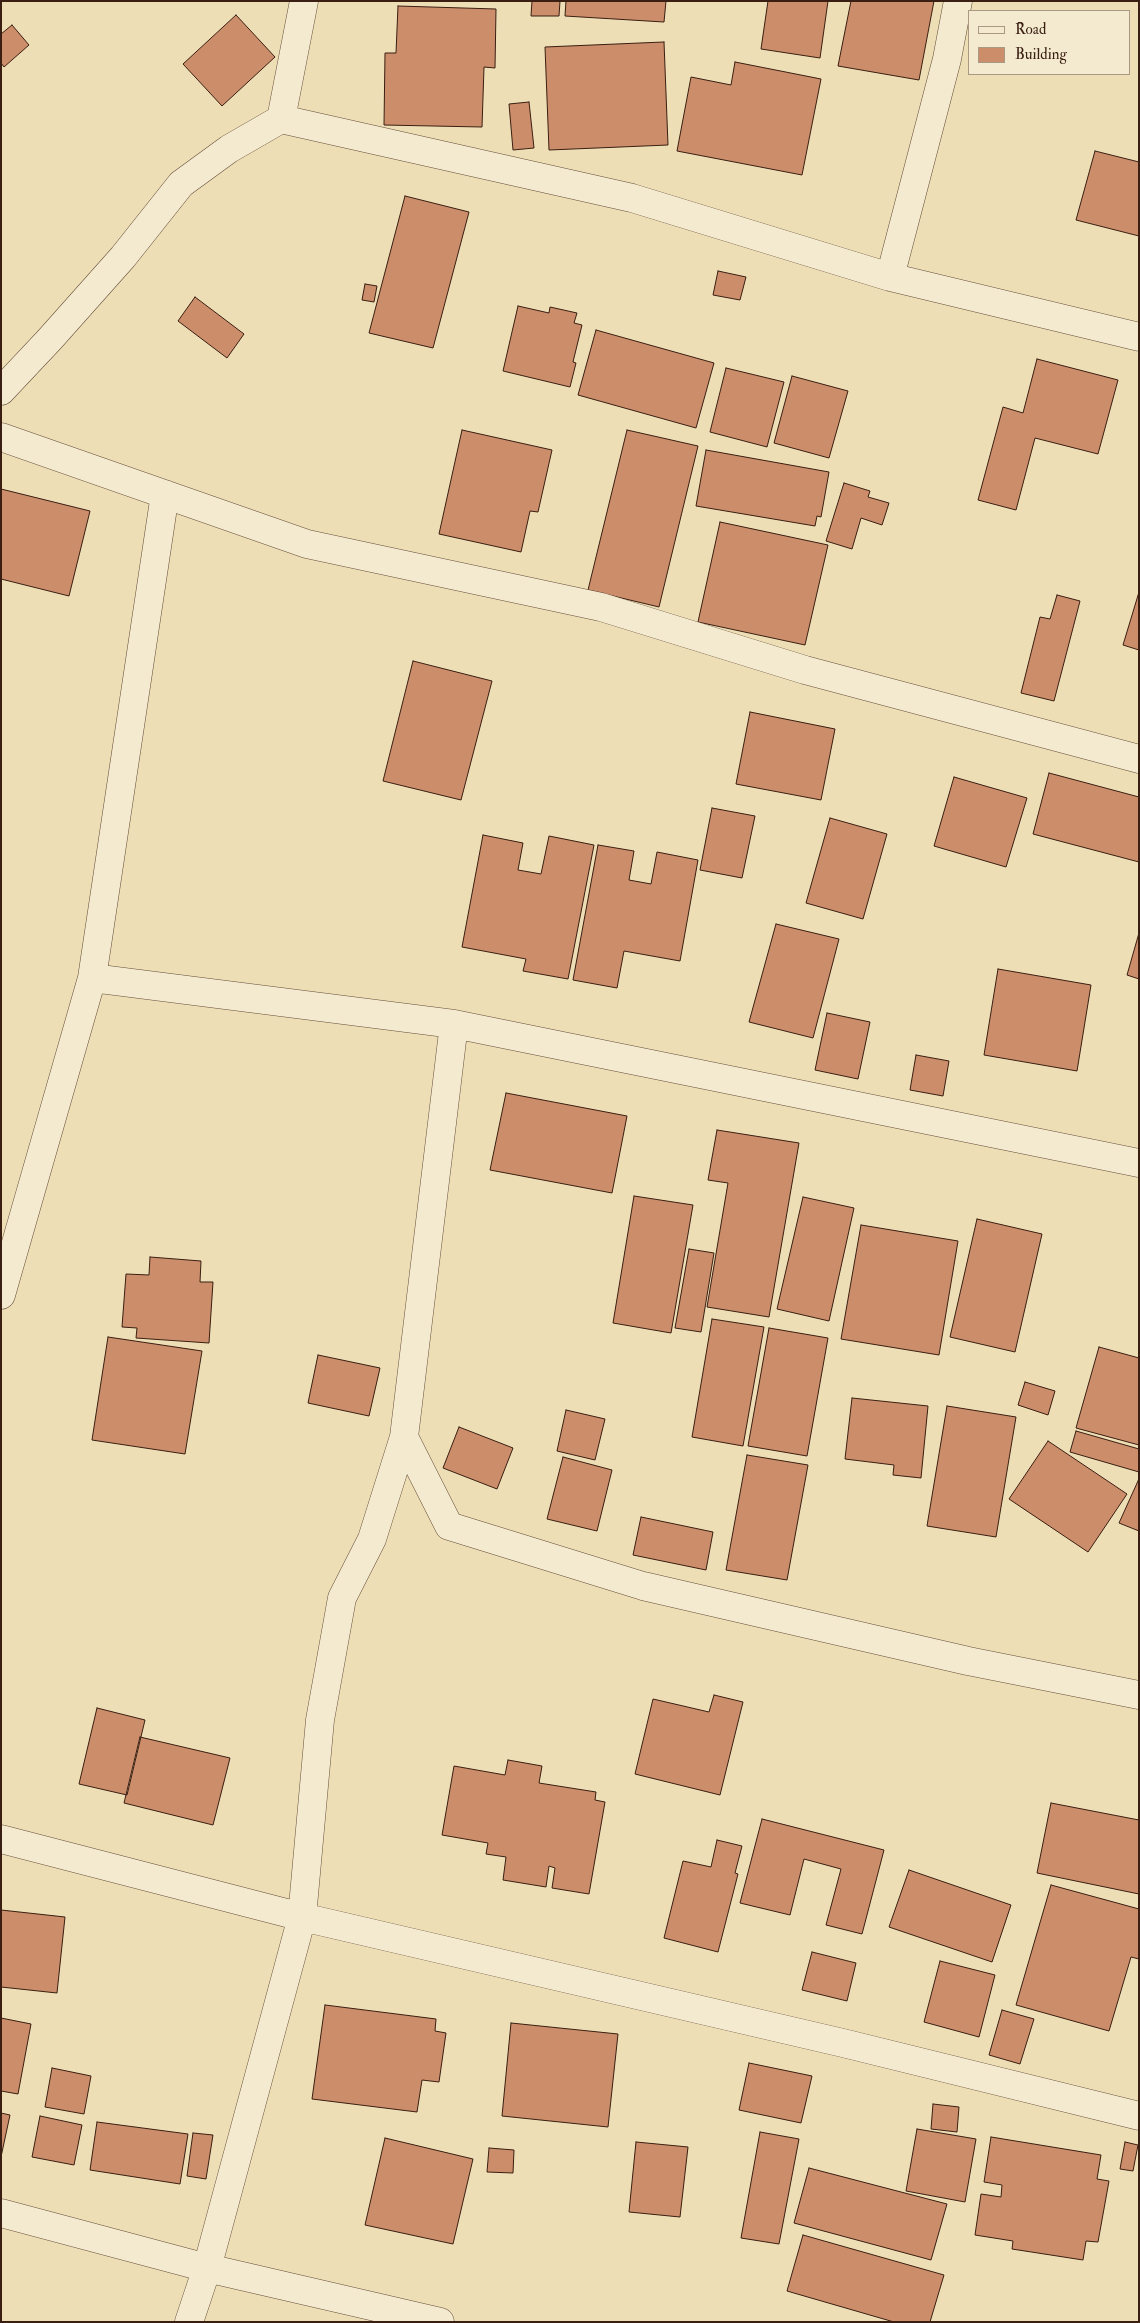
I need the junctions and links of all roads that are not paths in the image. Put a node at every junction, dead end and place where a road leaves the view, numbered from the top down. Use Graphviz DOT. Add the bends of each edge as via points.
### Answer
graph roads {
  1 [pos="304,1"];
  2 [pos="958,1"];
  3 [pos="280,119"];
  4 [pos="890,277"];
  5 [pos="1139,337"];
  6 [pos="1,391"];
  7 [pos="1,436"];
  8 [pos="165,494"];
  9 [pos="1139,759"];
  10 [pos="92,978"];
  11 [pos="454,1024"];
  12 [pos="1139,1163"];
  13 [pos="1,1295"];
  14 [pos="404,1437"];
  15 [pos="1139,1695"];
  16 [pos="1,1839"];
  17 [pos="302,1917"];
  18 [pos="1139,2116"];
  19 [pos="1,2214"];
  20 [pos="207,2268"];
  21 [pos="189,2322"];
  22 [pos="440,2322"];
  1 -- 3 [label="street"];
  2 -- 4 [label="street" via="947,59"];
  3 -- 4 [label="street" via="632,198"];
  3 -- 6 [label="street" via="229,149 181,184 123,257"];
  4 -- 5 [label="street"];
  7 -- 8 [label="street"];
  8 -- 9 [label="street" via="307,544 601,607 805,670"];
  8 -- 10 [label="street"];
  10 -- 11 [label="street"];
  10 -- 13 [label="street"];
  11 -- 12 [label="street"];
  11 -- 14 [label="street"];
  14 -- 15 [label="street" via="449,1526 642,1586 968,1661"];
  14 -- 17 [label="street" via="372,1539 342,1598 320,1720"];
  16 -- 17 [label="street"];
  17 -- 18 [label="street"];
  17 -- 20 [label="street"];
  19 -- 20 [label="street"];
  20 -- 21 [label="street"];
  20 -- 22 [label="street"];
}
